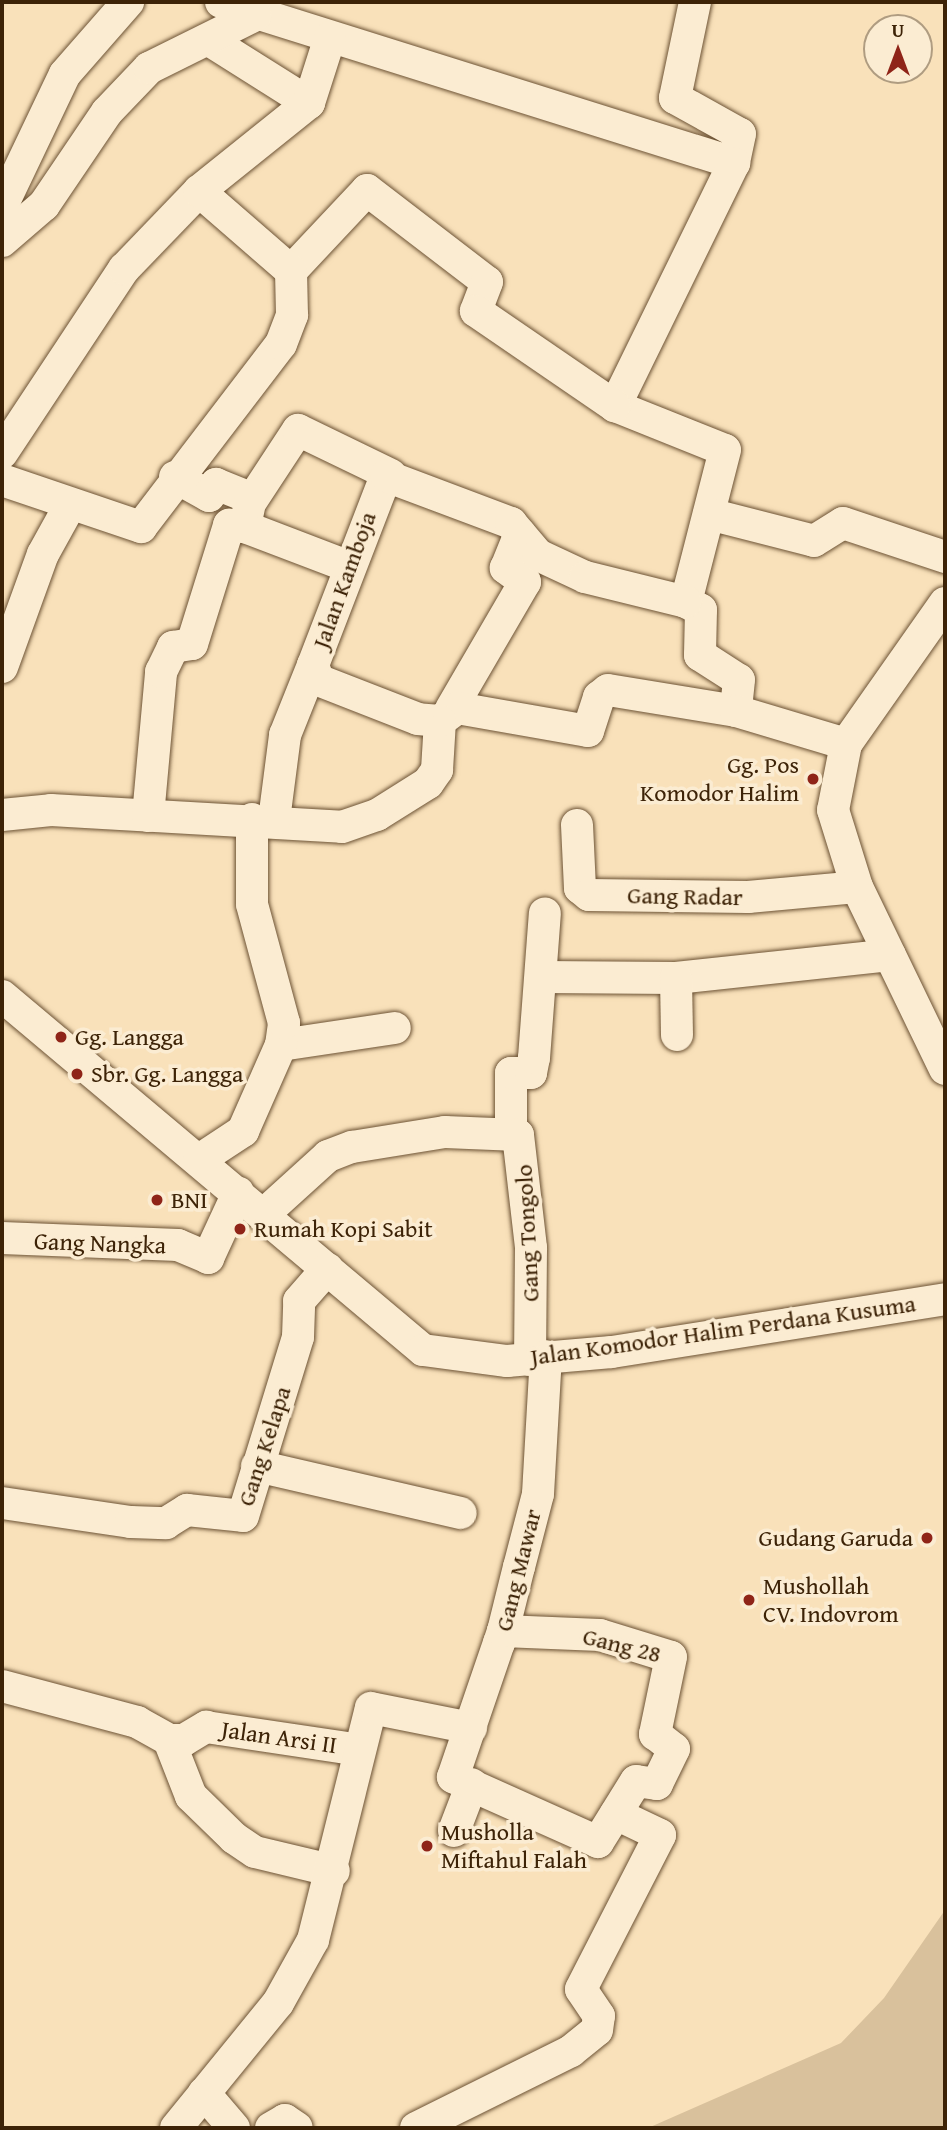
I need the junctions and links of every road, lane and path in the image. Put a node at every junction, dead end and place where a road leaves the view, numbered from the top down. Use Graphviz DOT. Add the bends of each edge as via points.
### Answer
graph roads {
  1 [pos="128,2"];
  2 [pos="221,2"];
  3 [pos="695,2"];
  4 [pos="256,15"];
  5 [pos="330,37"];
  6 [pos="209,40"];
  7 [pos="309,103"];
  8 [pos="734,163"];
  9 [pos="199,191"];
  10 [pos="2,206"];
  11 [pos="2,241"];
  12 [pos="291,271"];
  13 [pos="615,406"];
  14 [pos="2,453"];
  15 [pos="391,475"];
  16 [pos="175,477"];
  17 [pos="2,480"];
  18 [pos="70,505"];
  19 [pos="248,514"];
  20 [pos="709,514"];
  21 [pos="520,534"];
  22 [pos="945,557"];
  23 [pos="347,566"];
  24 [pos="686,602"];
  25 [pos="945,603"];
  26 [pos="313,664"];
  27 [pos="2,667"];
  28 [pos="736,711"];
  29 [pos="446,715"];
  30 [pos="846,744"];
  31 [pos="2,815"];
  32 [pos="148,816"];
  33 [pos="263,819"];
  34 [pos="578,825"];
  35 [pos="857,887"];
  36 [pos="545,913"];
  37 [pos="890,955"];
  38 [pos="542,977"];
  39 [pos="676,978"];
  40 [pos="2,996"];
  41 [pos="395,1028"];
  42 [pos="677,1035"];
  43 [pos="281,1045"];
  44 [pos="945,1069"];
  45 [pos="511,1132"];
  46 [pos="199,1160"];
  47 [pos="238,1193"];
  48 [pos="264,1214"];
  49 [pos="2,1238"];
  50 [pos="327,1269"];
  51 [pos="945,1299"];
  52 [pos="538,1358"];
  53 [pos="257,1466"];
  54 [pos="2,1503"];
  55 [pos="461,1513"];
  56 [pos="503,1631"];
  57 [pos="2,1686"];
  58 [pos="471,1728"];
  59 [pos="169,1740"];
  60 [pos="359,1750"];
  61 [pos="463,1781"];
  62 [pos="616,1814"];
  63 [pos="454,1831"];
  64 [pos="334,1871"];
  65 [pos="204,2093"];
  66 [pos="176,2128"];
  67 [pos="234,2128"];
  68 [pos="271,2128"];
  69 [pos="297,2128"];
  70 [pos="416,2128"];
  1 -- 10 [label="street" via="65,74"];
  2 -- 4 [label="street"];
  3 -- 8 [label="street" via="673,91 675,98 738,129"];
  4 -- 5 [label="street"];
  4 -- 6 [label="street"];
  5 -- 7 [label="street"];
  5 -- 8 [label="street"];
  6 -- 7 [label="street"];
  6 -- 11 [label="street" via="171,55 134,81 44,205"];
  7 -- 9 [label="street"];
  8 -- 13 [label="street"];
  9 -- 12 [label="street"];
  9 -- 14 [label="street" via="124,270"];
  12 -- 13 [label="street" via="365,189 487,282 476,311"];
  12 -- 16 [label="street" via="292,315 281,344"];
  13 -- 20 [label="street" via="725,450"];
  15 -- 19 [label="street" via="298,430"];
  15 -- 21 [label="street" via="511,523"];
  15 -- 23 [label="street, Jalan Kamboja" via="381,481"];
  16 -- 18 [label="street" via="141,527"];
  16 -- 19 [label="street" via="209,496 216,484"];
  17 -- 18 [label="street"];
  18 -- 27 [label="street" via="43,554"];
  19 -- 23 [label="street"];
  19 -- 32 [label="street" via="229,525 192,644 173,648 162,672"];
  20 -- 22 [label="street" via="814,541 844,523"];
  20 -- 24 [label="street"];
  21 -- 24 [label="street" via="538,555 585,577"];
  21 -- 29 [label="street" via="506,568 525,582"];
  23 -- 26 [label="street, Jalan Kamboja"];
  24 -- 28 [label="street" via="701,610 699,655 739,680"];
  25 -- 30 [label="street"];
  26 -- 29 [label="street, Jalan Kamboja" via="318,680 418,719"];
  26 -- 33 [label="street" via="285,735"];
  28 -- 29 [label="street" via="608,690 599,697 588,731"];
  28 -- 30 [label="street"];
  29 -- 33 [label="street" via="436,772 400,803 342,827"];
  30 -- 35 [label="street" via="833,810"];
  31 -- 32 [label="street" via="51,810"];
  32 -- 33 [label="street"];
  33 -- 43 [label="street" via="252,904 260,951 284,1023"];
  34 -- 35 [label="street, Gang Radar" via="580,888 589,895 759,897"];
  35 -- 37 [label="street"];
  36 -- 38 [label="street"];
  37 -- 39 [label="street"];
  37 -- 44 [label="street"];
  38 -- 39 [label="street"];
  38 -- 45 [label="street" via="534,1002 531,1073 511,1073"];
  39 -- 42 [label="street"];
  40 -- 46 [label="street, Jalan Komodor Halim Perdana Kusuma"];
  41 -- 43 [label="street"];
  43 -- 46 [label="street" via="243,1131"];
  45 -- 48 [label="street, Gang Tongolo" via="435,1133 338,1151"];
  45 -- 52 [label="street, Gang Tongolo" via="519,1137 527,1172"];
  46 -- 47 [label="street, Jalan Komodor Halim Perdana Kusuma"];
  47 -- 48 [label="street, Jalan Komodor Halim Perdana Kusuma"];
  47 -- 49 [label="street, Gang Nangka" via="208,1258 178,1245"];
  48 -- 50 [label="street, Jalan Komodor Halim Perdana Kusuma"];
  50 -- 52 [label="street, Jalan Komodor Halim Perdana Kusuma" via="423,1350"];
  50 -- 53 [label="street, Gang Kelapa" via="299,1301 298,1337"];
  51 -- 52 [label="street, Jalan Komodor Halim Perdana Kusuma"];
  52 -- 56 [label="street, Gang Mawar" via="538,1494"];
  53 -- 54 [label="street, Gang Kelapa" via="243,1516 187,1510 166,1523 131,1522"];
  53 -- 55 [label="street"];
  56 -- 58 [label="street, Gang Mawar"];
  56 -- 62 [label="street, Gang 28" via="557,1638 592,1634 669,1653 655,1734 674,1749 657,1784 638,1779"];
  57 -- 59 [label="street" via="137,1722"];
  58 -- 60 [label="street" via="374,1706"];
  58 -- 61 [label="street, Gang Mawar"];
  59 -- 60 [label="street, Jalan Arsi II" via="184,1740 206,1727"];
  59 -- 64 [label="street" via="185,1785 215,1823 255,1852"];
  60 -- 64 [label="street"];
  61 -- 62 [label="street, Gang 28" via="598,1842"];
  61 -- 63 [label="street, Gang Mawar"];
  62 -- 70 [label="street" via="660,1835 581,1989 599,2016 597,2029 572,2051"];
  64 -- 65 [label="street" via="313,1940 293,1976"];
  65 -- 66 [label="street"];
  65 -- 67 [label="street"];
  68 -- 69 [label="street" via="289,2120"];
}
